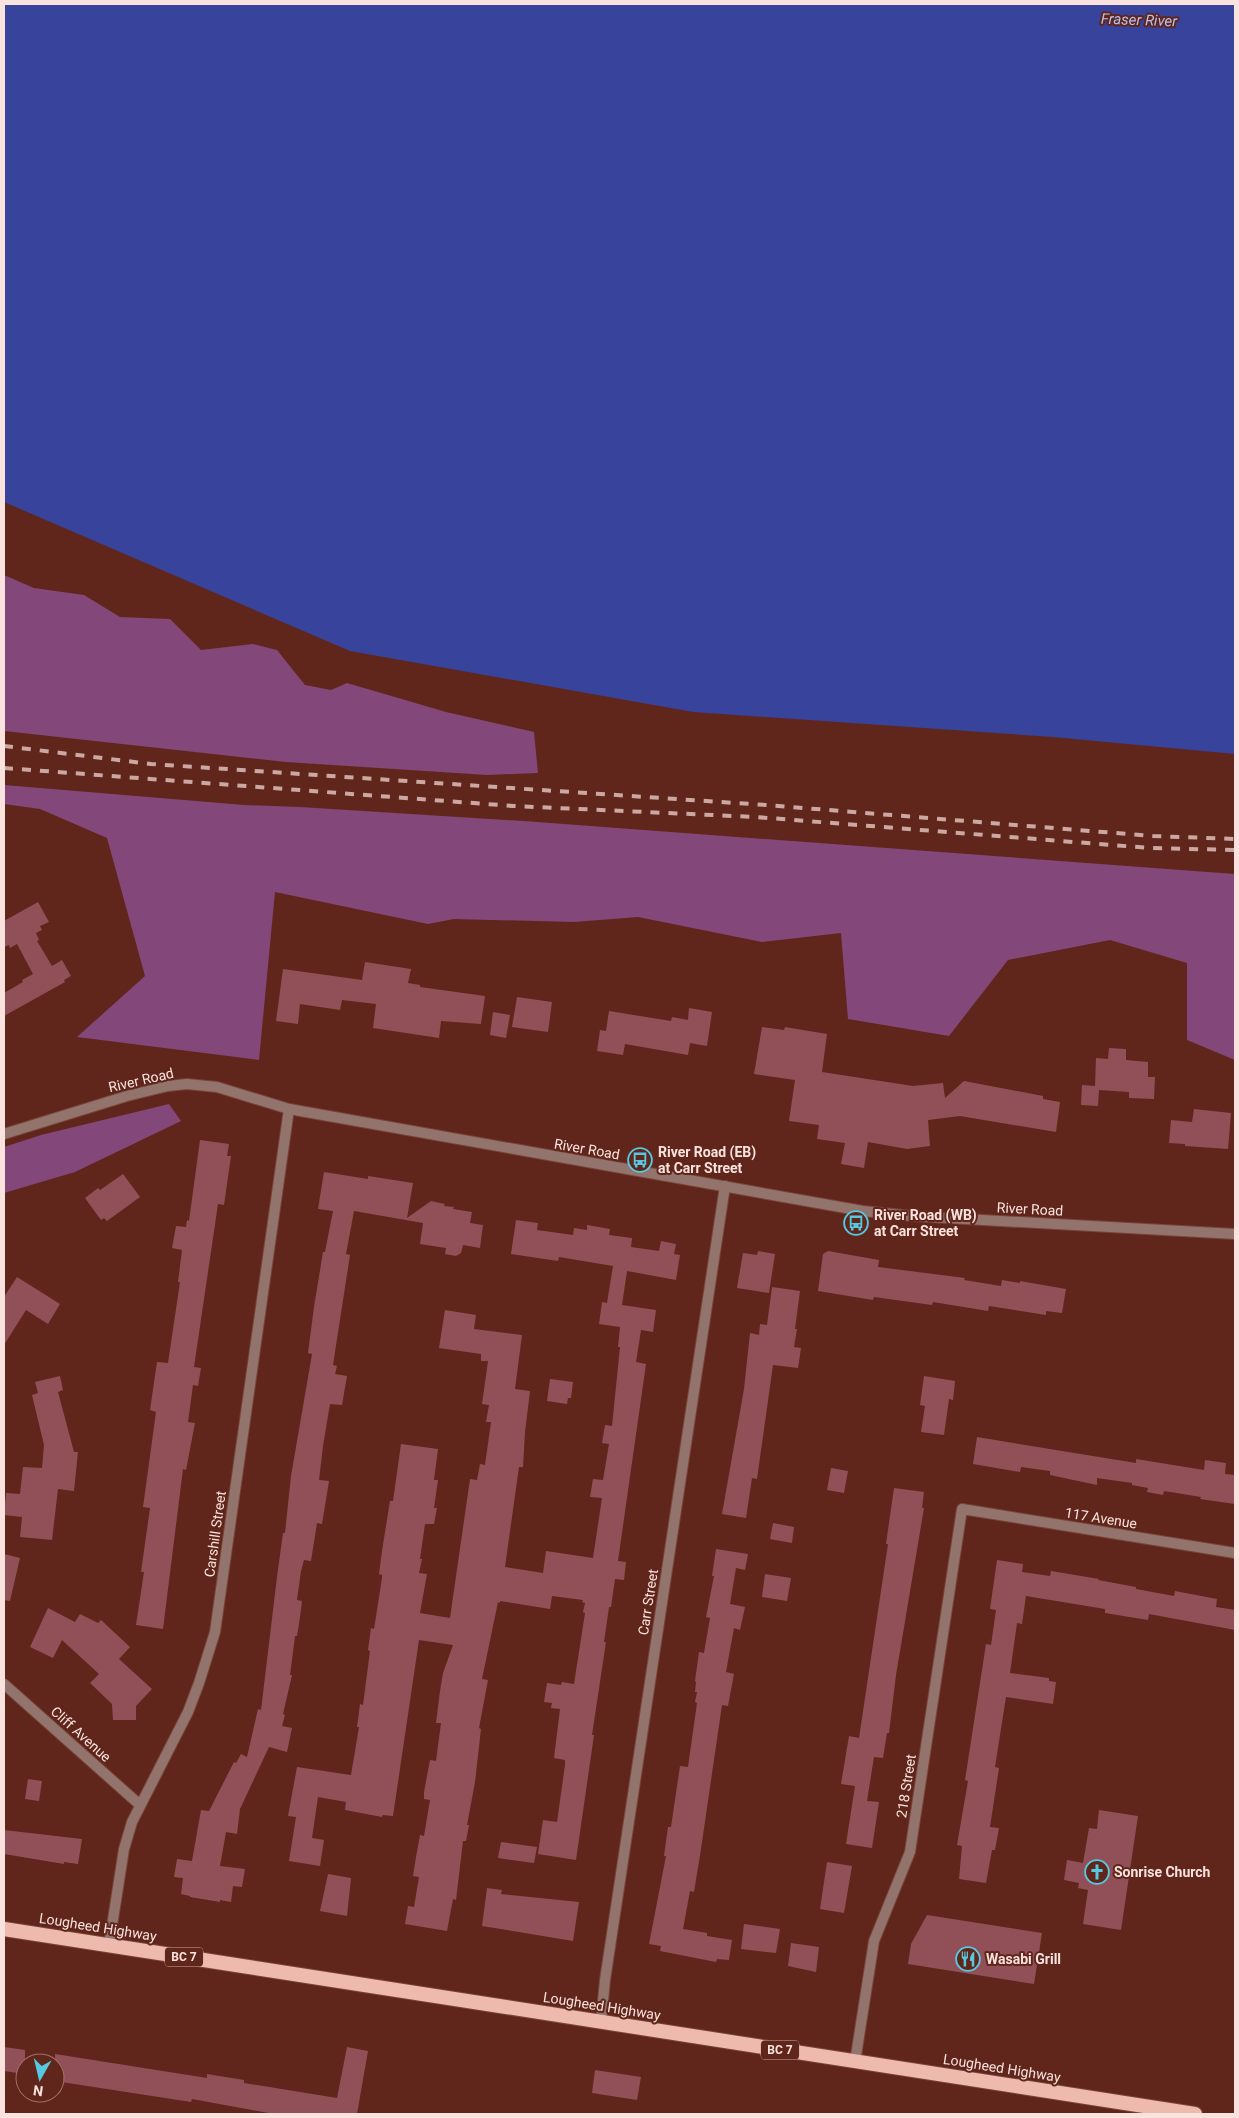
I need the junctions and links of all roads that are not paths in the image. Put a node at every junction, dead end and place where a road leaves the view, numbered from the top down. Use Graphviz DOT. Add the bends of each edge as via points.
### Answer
graph roads {
  1 [pos="289,1109"];
  2 [pos="4,1134"];
  3 [pos="725,1186"];
  4 [pos="1235,1234"];
  5 [pos="962,1509"];
  6 [pos="1235,1554"];
  7 [pos="4,1684"];
  8 [pos="140,1805"];
  9 [pos="4,1929"];
  10 [pos="110,1945"];
  11 [pos="601,2022"];
  12 [pos="855,2062"];
  13 [pos="1195,2114"];
  1 -- 2 [label="street, River Road" via="217,1087 187,1084 127,1096"];
  1 -- 3 [label="street, River Road"];
  1 -- 8 [label="street, Carshill Street" via="215,1632 188,1712"];
  3 -- 4 [label="street, River Road" via="863,1211 912,1216"];
  3 -- 11 [label="street, Carr Street"];
  5 -- 6 [label="street, 117 Avenue"];
  5 -- 12 [label="street, 218 Street" via="910,1852 874,1941"];
  7 -- 8 [label="street, Cliff Avenue"];
  8 -- 10 [label="street, Carshill Street" via="124,1849"];
  9 -- 10 [label="highway, Lougheed Highway / BC 7"];
  10 -- 11 [label="highway, Lougheed Highway / BC 7"];
  11 -- 12 [label="highway, Lougheed Highway / BC 7"];
  12 -- 13 [label="highway, Lougheed Highway / BC 7"];
}
